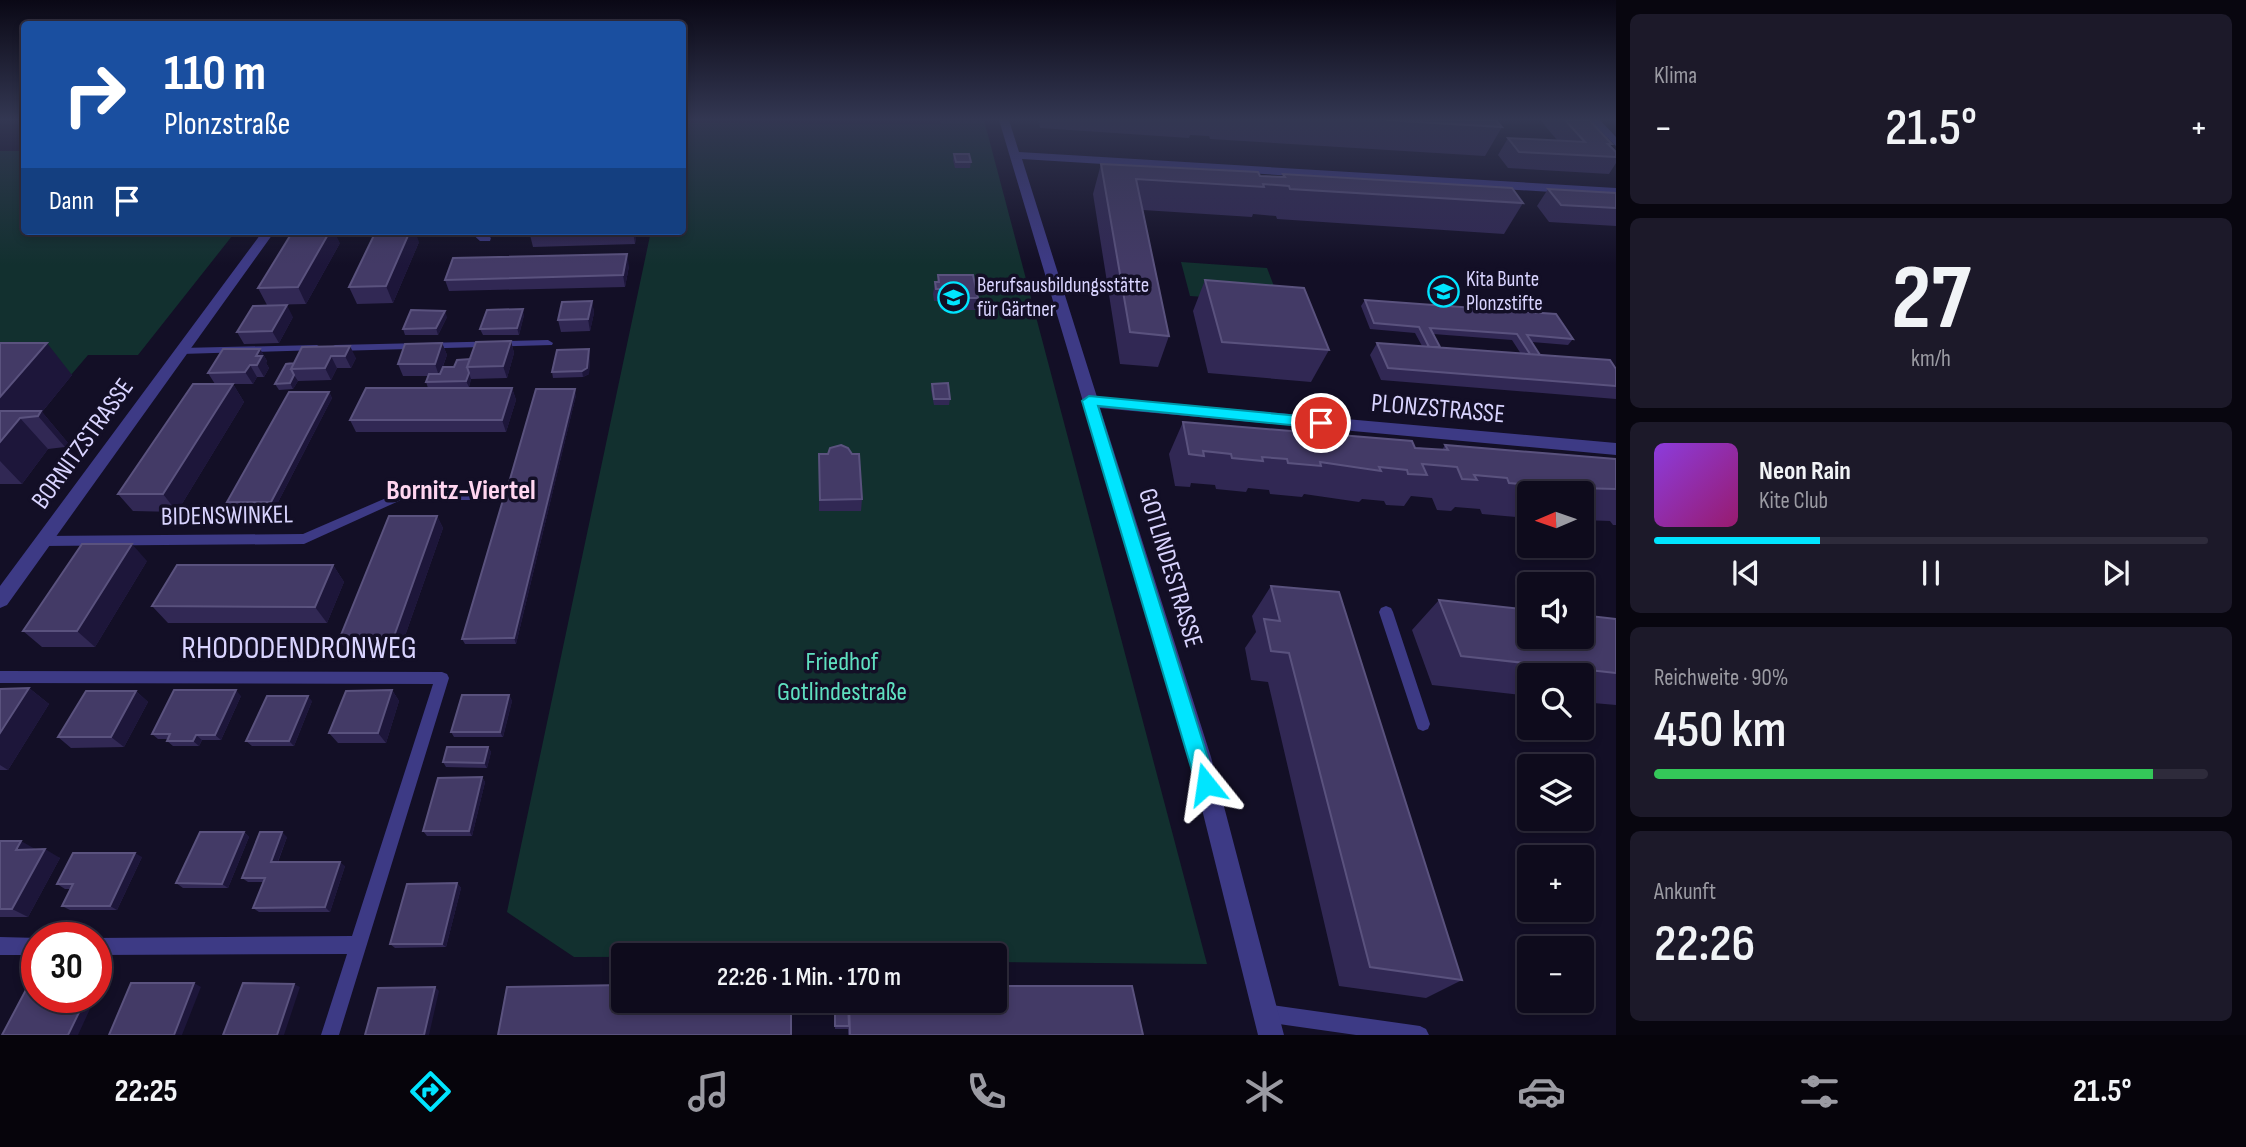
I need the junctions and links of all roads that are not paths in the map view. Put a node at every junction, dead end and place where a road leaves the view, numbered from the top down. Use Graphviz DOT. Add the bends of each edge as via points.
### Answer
graph roads {
  1 [pos="1018,168"];
  2 [pos="1230,168"];
  3 [pos="1616,192"];
  4 [pos="266,235"];
  5 [pos="548,343"];
  6 [pos="181,351"];
  7 [pos="1089,401"];
  8 [pos="1616,449"];
  9 [pos="488,496"];
  10 [pos="43,541"];
  11 [pos="0,600"];
  12 [pos="1386,612"];
  13 [pos="0,677"];
  14 [pos="1423,724"];
  15 [pos="0,946"];
  16 [pos="21,946"];
  17 [pos="112,946"];
  18 [pos="358,946"];
  19 [pos="1268,1024"];
  20 [pos="330,1035"];
  21 [pos="1420,1035"];
  1 -- 7 [label="street, GOTLINDESTRASSE"];
  2 -- 3 [label="street"];
  4 -- 6 [label="street, BORNITZSTRASSE"];
  5 -- 6 [label="lane"];
  6 -- 10 [label="street, BORNITZSTRASSE"];
  7 -- 8 [label="street, PLONZSTRASSE"];
  7 -- 19 [label="street, GOTLINDESTRASSE" via="1199,757"];
  9 -- 10 [label="lane, BIDENSWINKEL" via="400,496 304,539"];
  10 -- 11 [label="street, BORNITZSTRASSE"];
  12 -- 14 [label="lane"];
  13 -- 18 [label="lane, RHODODENDRONWEG" via="442,678"];
  15 -- 16 [label="lane"];
  17 -- 18 [label="lane"];
  18 -- 20 [label="lane, RHODODENDRONWEG"];
  19 -- 21 [label="lane"];
}
